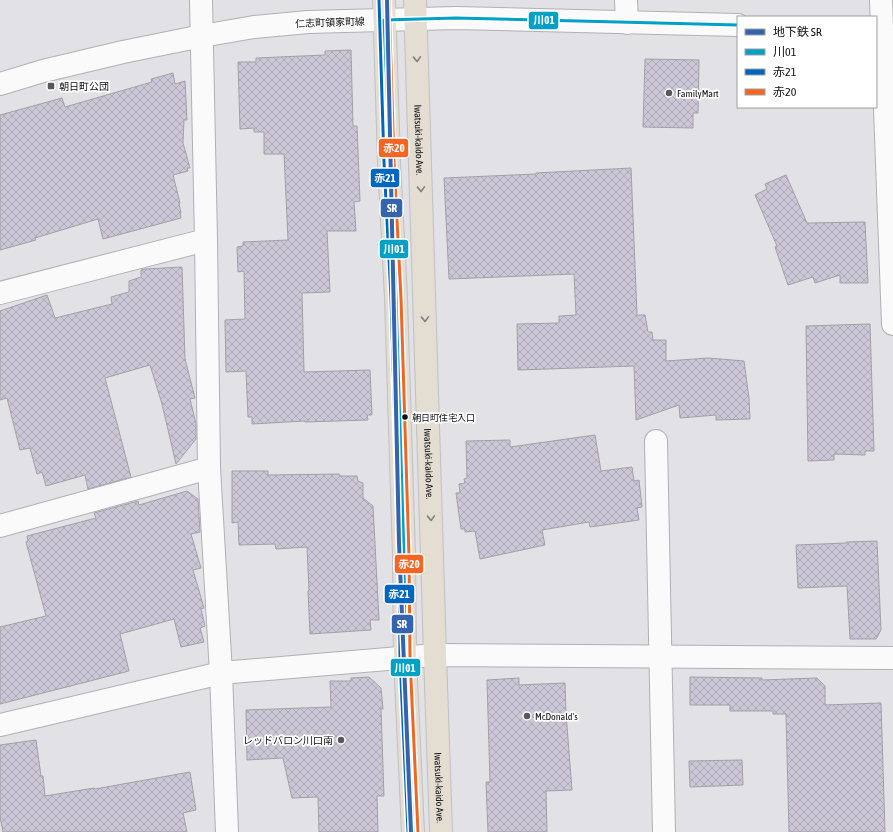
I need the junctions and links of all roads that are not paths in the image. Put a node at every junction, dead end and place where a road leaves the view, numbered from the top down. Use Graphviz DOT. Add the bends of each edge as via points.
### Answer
graph roads {
  1 [pos="201,0"];
  2 [pos="626,0"];
  3 [pos="881,0"];
  4 [pos="384,10"];
  5 [pos="415,10"];
  6 [pos="627,23"];
  7 [pos="737,25"];
  8 [pos="884,28"];
  9 [pos="202,36"];
  10 [pos="0,84"];
  11 [pos="206,240"];
  12 [pos="0,293"];
  13 [pos="893,324"];
  14 [pos="656,441"];
  15 [pos="209,468"];
  16 [pos="0,526"];
  17 [pos="435,656"];
  18 [pos="660,657"];
  19 [pos="405,658"];
  20 [pos="893,658"];
  21 [pos="221,673"];
  22 [pos="0,725"];
  23 [pos="227,832"];
  24 [pos="413,832"];
  25 [pos="441,832"];
  26 [pos="664,832"];
  1 -- 9 [label="street"];
  2 -- 6 [label="street"];
  3 -- 8 [label="street"];
  4 -- 5 [label="street, 仁志町領家町線"];
  4 -- 9 [label="street, 仁志町領家町線"];
  4 -- 19 [label="highway" via="396,298"];
  5 -- 6 [label="street, 仁志町領家町線" via="456,18"];
  5 -- 17 [label="highway, Iwatsuki-kaido Ave., one-way"];
  6 -- 7 [label="street, 仁志町領家町線"];
  8 -- 13 [label="street"];
  9 -- 10 [label="street, 仁志町領家町線" via="43,71"];
  9 -- 11 [label="street"];
  11 -- 12 [label="street"];
  11 -- 15 [label="street"];
  14 -- 18 [label="street"];
  15 -- 16 [label="street"];
  15 -- 21 [label="street"];
  17 -- 18 [label="street"];
  17 -- 19 [label="street"];
  17 -- 25 [label="highway, Iwatsuki-kaido Ave."];
  18 -- 20 [label="street"];
  18 -- 26 [label="street"];
  19 -- 21 [label="street"];
  19 -- 24 [label="highway"];
  21 -- 22 [label="street"];
  21 -- 23 [label="street"];
}
